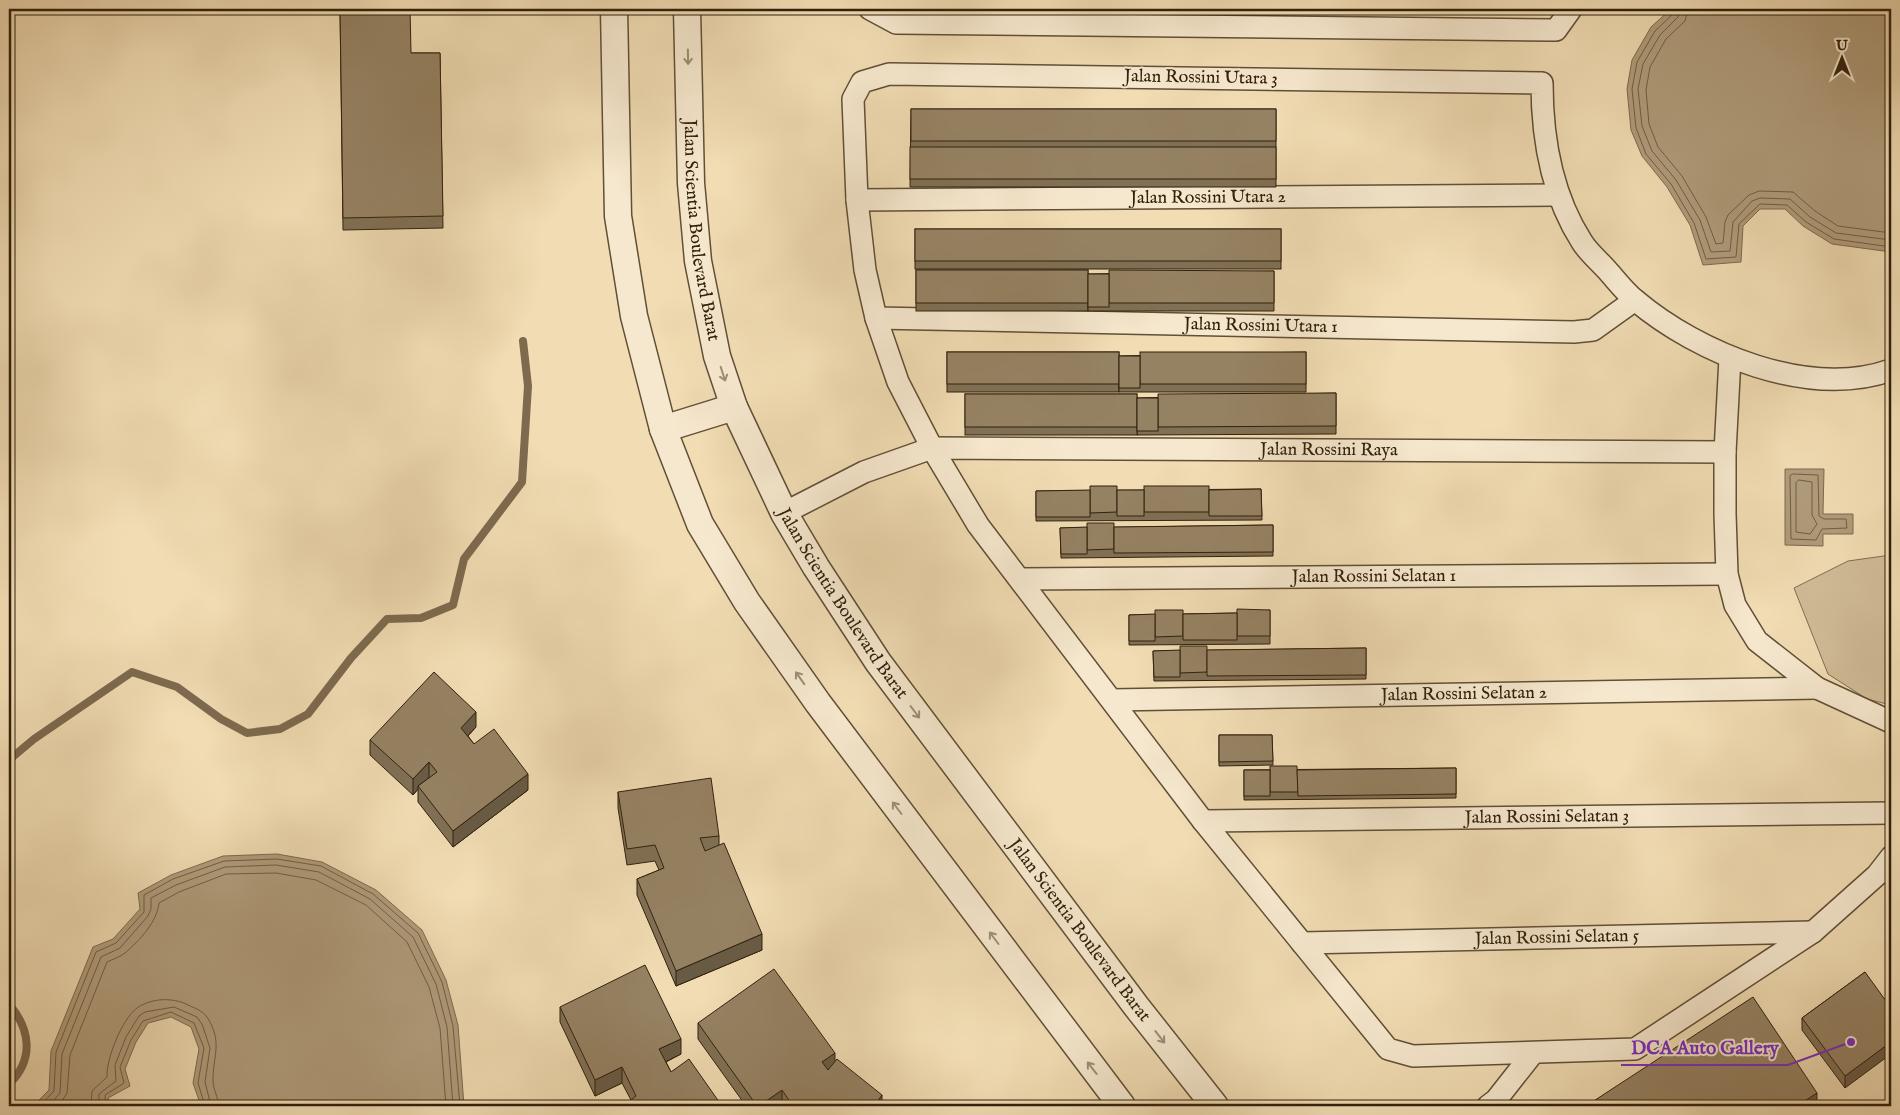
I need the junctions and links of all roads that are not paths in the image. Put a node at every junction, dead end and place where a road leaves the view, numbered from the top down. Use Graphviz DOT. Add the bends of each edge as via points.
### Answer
graph roads {
  1 [pos="614,9"];
  2 [pos="687,9"];
  3 [pos="870,9"];
  4 [pos="1571,9"];
  5 [pos="1314,18"];
  6 [pos="1558,195"];
  7 [pos="857,200"];
  8 [pos="1635,300"];
  9 [pos="876,318"];
  10 [pos="1730,358"];
  11 [pos="1891,370"];
  12 [pos="734,407"];
  13 [pos="663,429"];
  14 [pos="932,448"];
  15 [pos="1724,452"];
  16 [pos="784,513"];
  17 [pos="1728,574"];
  18 [pos="1020,579"];
  19 [pos="1817,688"];
  20 [pos="1112,700"];
  21 [pos="1891,722"];
  22 [pos="1891,813"];
  23 [pos="1203,821"];
  24 [pos="1891,857"];
  25 [pos="1813,932"];
  26 [pos="1302,943"];
  27 [pos="1533,1053"];
  28 [pos="1122,1106"];
  29 [pos="1215,1106"];
  30 [pos="1488,1106"];
  1 -- 13 [label="street" via="618,216 634,316"];
  2 -- 12 [label="street, Jalan Scientia Boulevard Barat, one-way" via="691,183 698,261 717,356"];
  3 -- 5 [label="street" via="896,23"];
  4 -- 5 [label="street" via="1556,30"];
  6 -- 7 [label="street, Jalan Rossini Utara 2"];
  6 -- 7 [label="street, Jalan Rossini Utara 3" via="1546,152 1542,83 889,74 862,82 853,99"];
  6 -- 8 [label="street" via="1582,242"];
  7 -- 9 [label="street" via="865,270"];
  8 -- 9 [label="street, Jalan Rossini Utara 1" via="1593,330 1574,332"];
  8 -- 10 [label="street" via="1688,337"];
  9 -- 14 [label="street" via="898,382"];
  10 -- 11 [label="street" via="1778,372 1816,378 1877,375"];
  10 -- 15 [label="street"];
  12 -- 13 [label="street"];
  12 -- 16 [label="street, Jalan Scientia Boulevard Barat"];
  28 -- 13 [label="street, one-way" via="818,703 747,602 700,524"];
  14 -- 15 [label="street, Jalan Rossini Raya"];
  14 -- 16 [label="street, Jalan Rossini Raya" via="864,472"];
  14 -- 18 [label="street" via="978,525"];
  15 -- 17 [label="street"];
  16 -- 29 [label="street, Jalan Scientia Boulevard Barat, one-way" via="878,662"];
  17 -- 18 [label="street, Jalan Rossini Selatan 1"];
  17 -- 19 [label="street" via="1735,605 1757,641"];
  18 -- 20 [label="street"];
  19 -- 20 [label="street, Jalan Rossini Selatan 2"];
  19 -- 21 [label="street"];
  20 -- 23 [label="street"];
  22 -- 23 [label="street, Jalan Rossini Selatan 3"];
  23 -- 26 [label="street"];
  24 -- 25 [label="street" via="1877,875"];
  25 -- 26 [label="street, Jalan Rossini Selatan 5"];
  25 -- 27 [label="street" via="1635,1049"];
  26 -- 27 [label="street" via="1388,1049 1413,1056"];
  27 -- 30 [label="street"];
}
